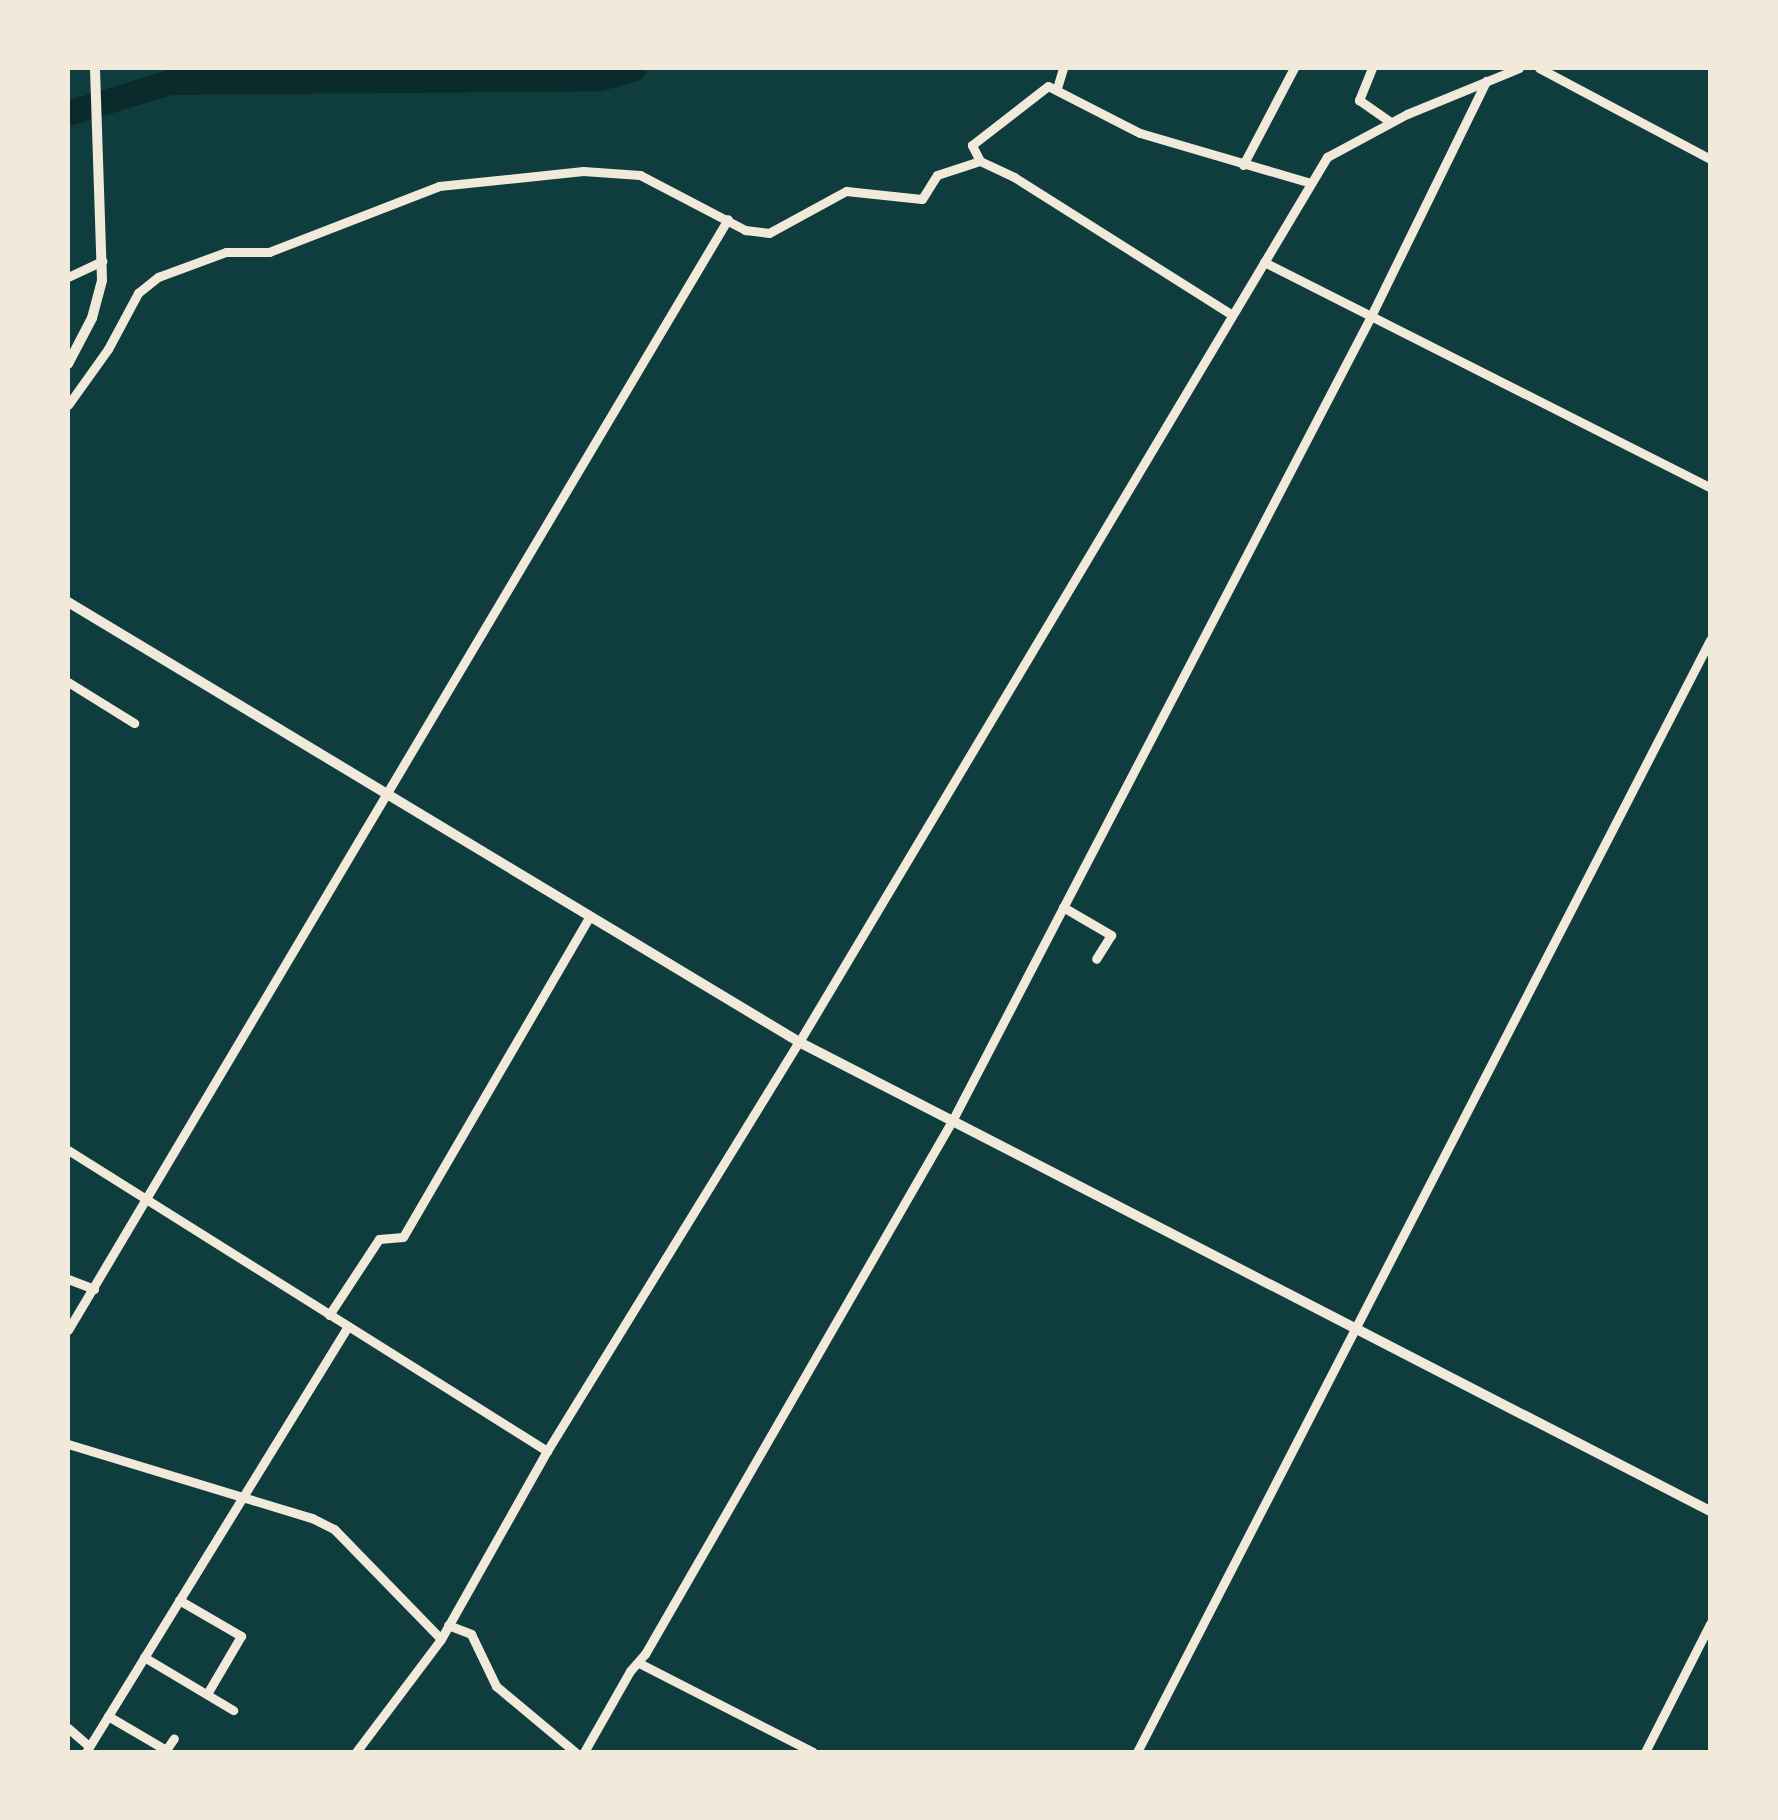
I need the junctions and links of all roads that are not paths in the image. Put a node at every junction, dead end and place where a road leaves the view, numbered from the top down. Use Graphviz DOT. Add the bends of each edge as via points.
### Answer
graph roads {
  1 [pos="94,68"];
  2 [pos="1063,68"];
  3 [pos="1294,68"];
  4 [pos="1372,68"];
  5 [pos="1519,68"];
  6 [pos="1539,68"];
  7 [pos="1486,81"];
  8 [pos="1057,88"];
  9 [pos="1390,122"];
  10 [pos="1710,160"];
  11 [pos="980,161"];
  12 [pos="1243,165"];
  13 [pos="1311,184"];
  14 [pos="728,218"];
  15 [pos="101,255"];
  16 [pos="1264,262"];
  17 [pos="68,277"];
  18 [pos="1232,315"];
  19 [pos="1370,316"];
  20 [pos="68,364"];
  21 [pos="68,404"];
  22 [pos="1710,487"];
  23 [pos="68,602"];
  24 [pos="1710,640"];
  25 [pos="68,682"];
  26 [pos="134,723"];
  27 [pos="386,793"];
  28 [pos="1063,907"];
  29 [pos="588,919"];
  30 [pos="1096,959"];
  31 [pos="799,1042"];
  32 [pos="952,1121"];
  33 [pos="68,1150"];
  34 [pos="143,1198"];
  35 [pos="68,1279"];
  36 [pos="94,1289"];
  37 [pos="329,1315"];
  38 [pos="347,1328"];
  39 [pos="1356,1329"];
  40 [pos="68,1330"];
  41 [pos="68,1444"];
  42 [pos="547,1452"];
  43 [pos="242,1496"];
  44 [pos="1710,1511"];
  45 [pos="180,1600"];
  46 [pos="1710,1624"];
  47 [pos="448,1625"];
  48 [pos="441,1639"];
  49 [pos="144,1656"];
  50 [pos="639,1663"];
  51 [pos="207,1694"];
  52 [pos="233,1710"];
  53 [pos="108,1716"];
  54 [pos="68,1728"];
  55 [pos="174,1738"];
  56 [pos="88,1749"];
  57 [pos="356,1752"];
  58 [pos="575,1752"];
  59 [pos="584,1752"];
  60 [pos="813,1752"];
  61 [pos="1137,1752"];
  62 [pos="1644,1752"];
  1 -- 15 [label="street"];
  2 -- 8 [label="street"];
  3 -- 12 [label="street"];
  4 -- 9 [label="street" via="1359,100"];
  5 -- 7 [label="street"];
  6 -- 10 [label="street"];
  7 -- 9 [label="street"];
  7 -- 19 [label="street"];
  8 -- 11 [label="street" via="1038,92 972,145"];
  8 -- 12 [label="street" via="1126,128"];
  9 -- 13 [label="street" via="1327,157"];
  11 -- 14 [label="street" via="937,175 922,199 846,191 769,233 745,230"];
  11 -- 18 [label="street"];
  12 -- 13 [label="street"];
  13 -- 16 [label="street"];
  14 -- 21 [label="street" via="616,170 409,194 269,252 226,252 158,276 138,293"];
  14 -- 27 [label="street"];
  15 -- 17 [label="street"];
  15 -- 20 [label="street" via="92,318"];
  16 -- 18 [label="street"];
  16 -- 19 [label="street"];
  18 -- 31 [label="street"];
  19 -- 22 [label="street"];
  19 -- 28 [label="street"];
  23 -- 27 [label="street"];
  24 -- 39 [label="street"];
  25 -- 26 [label="street"];
  27 -- 29 [label="street"];
  27 -- 34 [label="street"];
  28 -- 30 [label="street" via="1111,935"];
  28 -- 32 [label="street"];
  29 -- 31 [label="street"];
  29 -- 37 [label="street" via="403,1236 378,1239"];
  31 -- 32 [label="street"];
  31 -- 42 [label="street"];
  32 -- 39 [label="street"];
  32 -- 50 [label="street"];
  33 -- 34 [label="street"];
  34 -- 36 [label="street"];
  34 -- 37 [label="street"];
  35 -- 36 [label="street"];
  36 -- 40 [label="street"];
  37 -- 38 [label="street"];
  38 -- 42 [label="street"];
  38 -- 43 [label="street"];
  39 -- 44 [label="street"];
  39 -- 61 [label="street"];
  41 -- 43 [label="street"];
  42 -- 47 [label="street"];
  43 -- 45 [label="street"];
  43 -- 48 [label="street" via="334,1529"];
  45 -- 49 [label="street"];
  45 -- 51 [label="street" via="242,1636"];
  46 -- 62 [label="street"];
  47 -- 48 [label="street"];
  47 -- 58 [label="street" via="471,1634 496,1686"];
  48 -- 57 [label="street"];
  49 -- 51 [label="street"];
  49 -- 53 [label="street"];
  50 -- 59 [label="street"];
  50 -- 60 [label="street"];
  51 -- 52 [label="street"];
  53 -- 55 [label="street" via="166,1750"];
  53 -- 56 [label="street"];
  54 -- 56 [label="street"];
}
